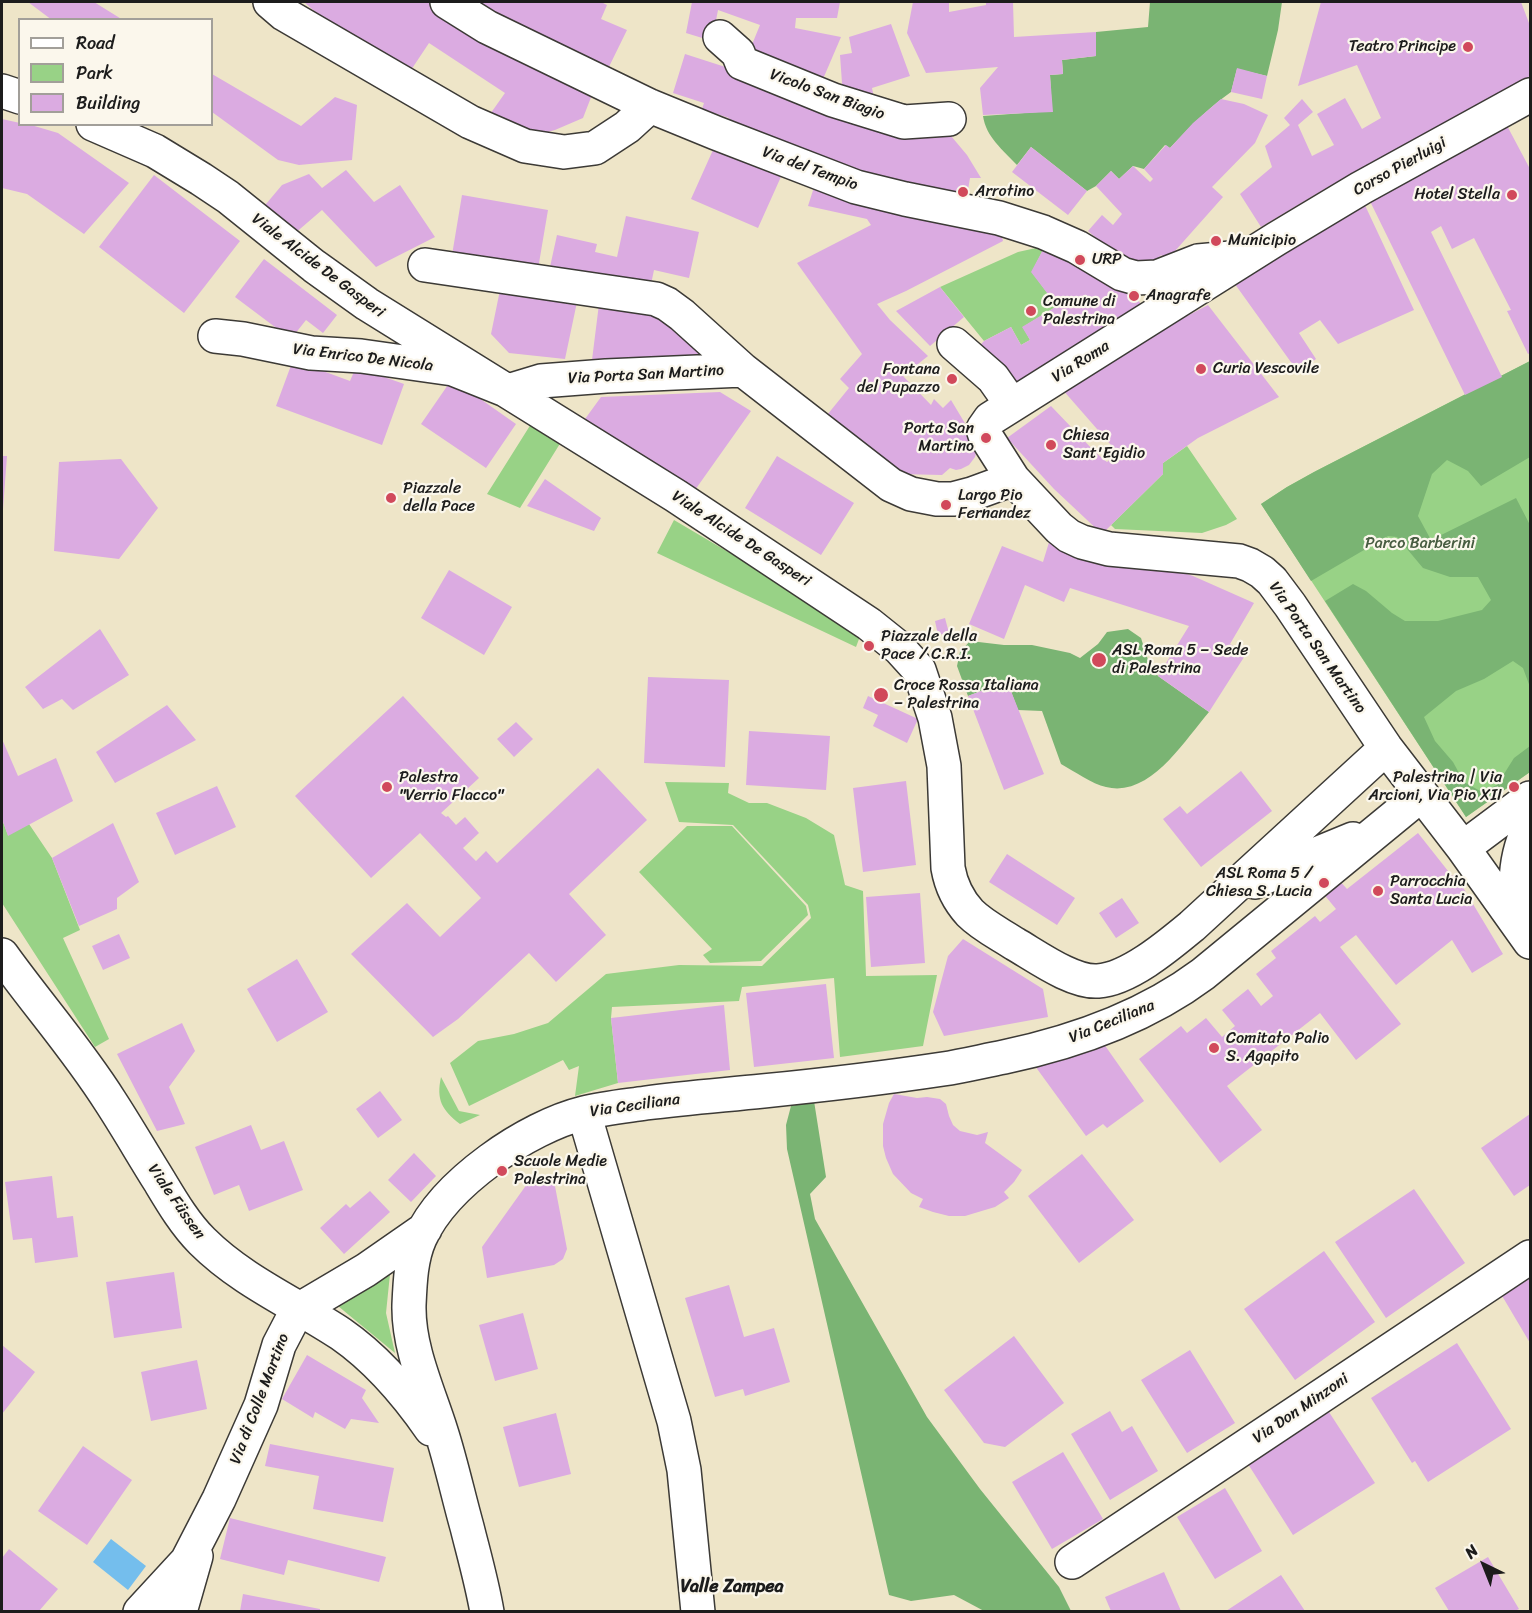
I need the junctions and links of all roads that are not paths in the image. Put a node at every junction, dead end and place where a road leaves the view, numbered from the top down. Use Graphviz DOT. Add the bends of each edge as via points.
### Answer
graph roads {
  1 [pos="270,2"];
  2 [pos="447,2"];
  3 [pos="720,37"];
  4 [pos="2,91"];
  5 [pos="18,96"];
  6 [pos="1528,96"];
  7 [pos="650,106"];
  8 [pos="949,119"];
  9 [pos="98,126"];
  10 [pos="425,265"];
  11 [pos="1198,273"];
  12 [pos="214,336"];
  13 [pos="954,344"];
  14 [pos="743,370"];
  15 [pos="508,391"];
  16 [pos="1012,405"];
  17 [pos="1012,479"];
  18 [pos="1386,748"];
  19 [pos="1335,795"];
  20 [pos="1421,795"];
  21 [pos="1530,798"];
  22 [pos="1530,824"];
  23 [pos="1382,827"];
  24 [pos="1463,848"];
  25 [pos="1297,862"];
  26 [pos="1221,898"];
  27 [pos="1249,938"];
  28 [pos="1530,941"];
  29 [pos="2,956"];
  30 [pos="584,1113"];
  31 [pos="425,1229"];
  32 [pos="1530,1257"];
  33 [pos="300,1309"];
  34 [pos="447,1453"];
  35 [pos="206,1525"];
  36 [pos="1072,1562"];
  37 [pos="140,1611"];
  38 [pos="180,1611"];
  39 [pos="487,1611"];
  40 [pos="698,1611"];
  1 -- 7 [label="street" via="284,14 470,122 525,146 564,152 595,148"];
  2 -- 7 [label="street, Via del Tempio" via="487,27"];
  3 -- 8 [label="street, Vicolo San Biagio" via="738,53 742,63 833,100 904,122"];
  4 -- 5 [label="street"];
  6 -- 11 [label="street, Corso Pierluigi" via="1248,256 1198,261"];
  7 -- 11 [label="street, Via del Tempio" via="856,187 999,218 1043,232 1122,274 1136,278"];
  9 -- 15 [label="street, Viale Alcide De Gasperi" via="145,146 201,179 348,292"];
  10 -- 14 [label="street" via="656,299 682,315"];
  11 -- 16 [label="street, Via Roma"];
  12 -- 15 [label="street, Via Enrico De Nicola" via="311,353 453,369"];
  13 -- 16 [label="street" via="993,378"];
  14 -- 15 [label="street, Via Porta San Martino" via="541,381"];
  14 -- 17 [label="street, Via Porta San Martino" via="891,485 911,494 953,499"];
  15 -- 26 [label="street, Viale Alcide De Gasperi" via="859,617 913,662 923,678 935,718 944,766 952,885 971,914 992,930 1056,968 1082,979 1099,981 1120,975 1158,953"];
  16 -- 17 [label="street, Via Roma" via="983,429"];
  17 -- 18 [label="street, Via Porta San Martino" via="1059,528 1082,542 1109,549 1228,559 1262,572 1290,605"];
  18 -- 19 [label="street, Viale Alcide De Gasperi"];
  18 -- 20 [label="street, Via Porta San Martino"];
  19 -- 25 [label="street"];
  19 -- 26 [label="street, Viale Alcide De Gasperi"];
  20 -- 23 [label="street, Via Ceciliana"];
  20 -- 24 [label="street"];
  21 -- 24 [label="street"];
  22 -- 28 [label="street" via="1519,855 1516,880 1519,910"];
  23 -- 25 [label="street"];
  23 -- 27 [label="street, Via Ceciliana"];
  24 -- 28 [label="street"];
  25 -- 26 [label="street"];
  25 -- 27 [label="street"];
  27 -- 30 [label="street, Via Ceciliana" via="1183,990 1152,1007 1092,1033 1021,1054 932,1071"];
  29 -- 33 [label="street, Viale Füssen" via="86,1065 196,1235 255,1283"];
  30 -- 31 [label="street, Via Ceciliana" via="523,1139 485,1165 438,1207"];
  30 -- 40 [label="street" via="674,1421 684,1470"];
  31 -- 33 [label="street, Via di Colle Martino" via="376,1264"];
  31 -- 34 [label="street, Via Ceciliana" via="412,1265 410,1324"];
  32 -- 36 [label="street, Via Don Minzoni"];
  33 -- 34 [label="street, Viale Füssen" via="376,1364 412,1402"];
  33 -- 35 [label="street, Via di Colle Martino" via="279,1345 261,1405"];
  34 -- 39 [label="street, Via Ceciliana"];
  35 -- 37 [label="street, Via di Colle Martino" via="187,1561"];
  35 -- 38 [label="street"];
}
